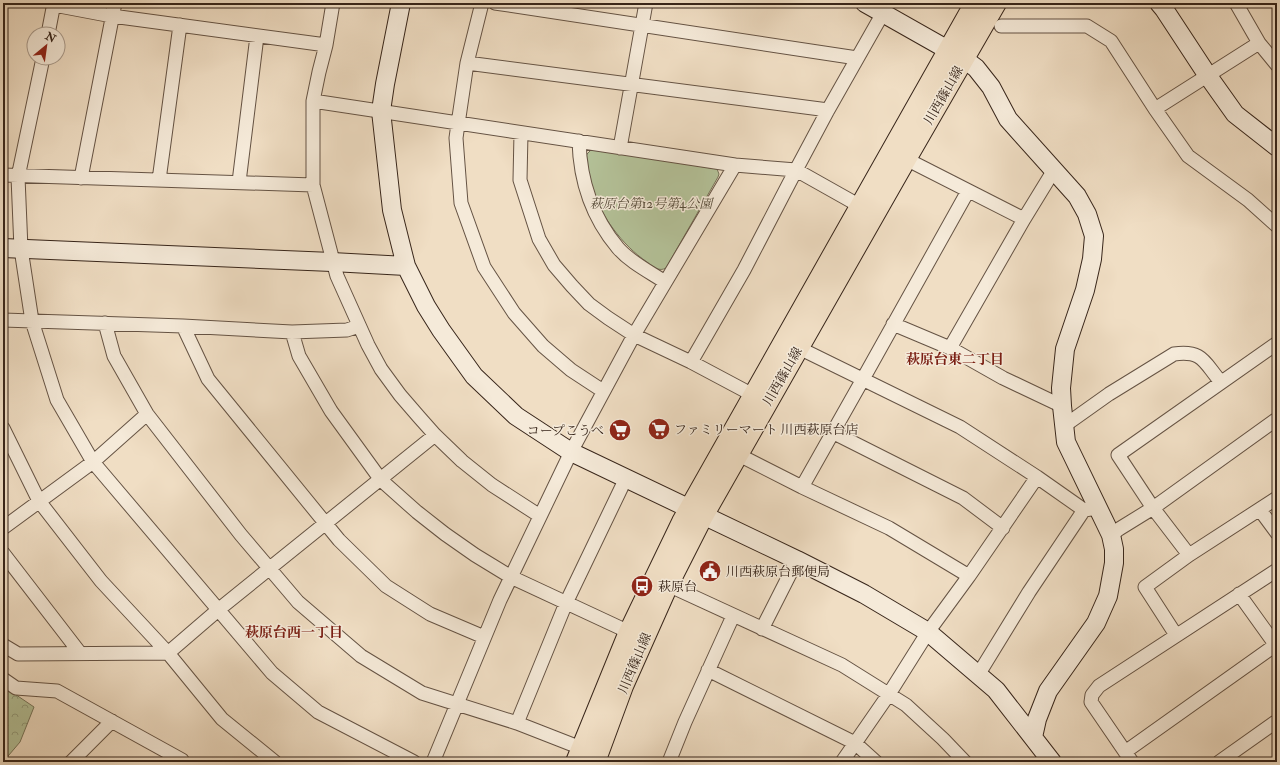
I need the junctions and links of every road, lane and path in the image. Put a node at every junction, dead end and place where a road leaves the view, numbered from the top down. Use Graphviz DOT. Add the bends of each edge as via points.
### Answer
graph roads {
  1 [pos="115,3"];
  2 [pos="333,3"];
  3 [pos="401,3"];
  4 [pos="482,3"];
  5 [pos="495,3"];
  6 [pos="646,3"];
  7 [pos="865,3"];
  8 [pos="975,3"];
  9 [pos="996,3"];
  10 [pos="1159,3"];
  11 [pos="1236,3"];
  12 [pos="54,4"];
  13 [pos="883,13"];
  14 [pos="112,16"];
  15 [pos="180,25"];
  16 [pos="50,26"];
  17 [pos="641,26"];
  18 [pos="1001,26"];
  19 [pos="257,36"];
  20 [pos="1259,43"];
  21 [pos="326,45"];
  22 [pos="956,55"];
  23 [pos="857,58"];
  24 [pos="467,63"];
  25 [pos="1277,65"];
  26 [pos="41,66"];
  27 [pos="1208,76"];
  28 [pos="632,85"];
  29 [pos="313,101"];
  30 [pos="1155,109"];
  31 [pos="828,110"];
  32 [pos="381,111"];
  33 [pos="458,124"];
  34 [pos="521,133"];
  35 [pos="579,141"];
  36 [pos="1277,147"];
  37 [pos="620,148"];
  38 [pos="906,159"];
  39 [pos="736,165"];
  40 [pos="796,170"];
  41 [pos="1054,170"];
  42 [pos="3,176"];
  43 [pos="18,177"];
  44 [pos="80,178"];
  45 [pos="159,180"];
  46 [pos="239,182"];
  47 [pos="313,185"];
  48 [pos="968,191"];
  49 [pos="860,206"];
  50 [pos="1024,220"];
  51 [pos="1277,226"];
  52 [pos="3,248"];
  53 [pos="21,249"];
  54 [pos="332,262"];
  55 [pos="406,266"];
  56 [pos="665,282"];
  57 [pos="3,320"];
  58 [pos="32,321"];
  59 [pos="105,323"];
  60 [pos="893,324"];
  61 [pos="183,326"];
  62 [pos="359,326"];
  63 [pos="292,332"];
  64 [pos="634,335"];
  65 [pos="1277,346"];
  66 [pos="799,348"];
  67 [pos="950,348"];
  68 [pos="691,362"];
  69 [pos="863,379"];
  70 [pos="1221,382"];
  71 [pos="603,391"];
  72 [pos="753,395"];
  73 [pos="1062,406"];
  74 [pos="147,414"];
  75 [pos="1277,419"];
  76 [pos="1064,426"];
  77 [pos="3,428"];
  78 [pos="832,432"];
  79 [pos="435,435"];
  80 [pos="571,452"];
  81 [pos="737,454"];
  82 [pos="93,462"];
  83 [pos="1037,477"];
  84 [pos="626,478"];
  85 [pos="380,480"];
  86 [pos="802,487"];
  87 [pos="1277,498"];
  88 [pos="39,501"];
  89 [pos="1153,508"];
  90 [pos="1091,509"];
  91 [pos="1260,510"];
  92 [pos="696,512"];
  93 [pos="540,516"];
  94 [pos="326,524"];
  95 [pos="3,528"];
  96 [pos="1003,528"];
  97 [pos="1277,533"];
  98 [pos="1111,535"];
  99 [pos="3,553"];
  100 [pos="1190,555"];
  101 [pos="797,560"];
  102 [pos="269,570"];
  103 [pos="1277,570"];
  104 [pos="969,576"];
  105 [pos="511,577"];
  106 [pos="668,586"];
  107 [pos="1239,594"];
  108 [pos="566,603"];
  109 [pos="218,610"];
  110 [pos="733,616"];
  111 [pos="762,629"];
  112 [pos="629,632"];
  113 [pos="928,632"];
  114 [pos="1176,635"];
  115 [pos="484,637"];
  116 [pos="3,645"];
  117 [pos="1276,645"];
  118 [pos="80,653"];
  119 [pos="168,653"];
  120 [pos="708,670"];
  121 [pos="978,675"];
  122 [pos="3,679"];
  123 [pos="889,694"];
  124 [pos="458,704"];
  125 [pos="112,721"];
  126 [pos="1277,721"];
  127 [pos="517,722"];
  128 [pos="1033,737"];
  129 [pos="855,743"];
  130 [pos="579,755"];
  131 [pos="1129,757"];
  132 [pos="182,761"];
  133 [pos="71,762"];
  134 [pos="275,762"];
  135 [pos="414,762"];
  136 [pos="433,762"];
  137 [pos="595,762"];
  138 [pos="669,762"];
  139 [pos="842,762"];
  140 [pos="876,762"];
  141 [pos="964,762"];
  142 [pos="1052,762"];
  143 [pos="1219,762"];
  1 -- 14 [label="street"];
  2 -- 21 [label="street"];
  3 -- 32 [label="street"];
  4 -- 24 [label="street"];
  5 -- 17 [label="street"];
  6 -- 17 [label="street"];
  7 -- 13 [label="street"];
  8 -- 22 [label="main road, 川西篠山線"];
  9 -- 22 [label="main road, 川西篠山線"];
  10 -- 27 [label="street"];
  11 -- 20 [label="street"];
  12 -- 14 [label="street"];
  12 -- 16 [label="street"];
  13 -- 22 [label="street"];
  13 -- 23 [label="street"];
  14 -- 15 [label="street"];
  14 -- 44 [label="street"];
  15 -- 19 [label="street"];
  15 -- 45 [label="street"];
  17 -- 23 [label="street"];
  17 -- 28 [label="street"];
  18 -- 30 [label="street" via="1087,26 1111,41"];
  19 -- 21 [label="street"];
  19 -- 46 [label="street"];
  20 -- 25 [label="street"];
  20 -- 27 [label="street"];
  21 -- 29 [label="street"];
  22 -- 38 [label="main road, 川西篠山線"];
  22 -- 41 [label="street" via="976,68 991,87 1008,119"];
  22 -- 49 [label="main road, 川西篠山線"];
  23 -- 31 [label="street"];
  24 -- 28 [label="street"];
  24 -- 33 [label="street"];
  26 -- 43 [label="street"];
  27 -- 30 [label="street"];
  27 -- 36 [label="street" via="1235,114"];
  28 -- 31 [label="street"];
  28 -- 37 [label="street"];
  29 -- 32 [label="street"];
  29 -- 47 [label="street"];
  30 -- 51 [label="street" via="1188,156 1248,200"];
  31 -- 40 [label="street"];
  32 -- 33 [label="street"];
  32 -- 55 [label="street" via="392,210"];
  33 -- 34 [label="street"];
  33 -- 71 [label="street" via="456,138 461,203 484,267 514,313 543,346 571,370"];
  34 -- 35 [label="street"];
  34 -- 64 [label="street" via="520,180 539,239 554,265 589,304"];
  35 -- 37 [label="street"];
  35 -- 56 [label="street" via="582,179 591,204 604,228 619,249"];
  37 -- 39 [label="street"];
  38 -- 48 [label="street"];
  38 -- 66 [label="main road, 川西篠山線"];
  39 -- 40 [label="street"];
  39 -- 56 [label="street"];
  40 -- 49 [label="street"];
  40 -- 68 [label="street" via="744,270"];
  41 -- 50 [label="street"];
  41 -- 73 [label="street" via="1078,196 1094,236 1085,290 1065,349"];
  42 -- 43 [label="street"];
  43 -- 44 [label="street"];
  43 -- 53 [label="street"];
  44 -- 45 [label="street"];
  45 -- 46 [label="street"];
  46 -- 47 [label="street"];
  47 -- 54 [label="street"];
  48 -- 50 [label="street"];
  48 -- 60 [label="street"];
  49 -- 72 [label="main road, 川西篠山線"];
  50 -- 67 [label="street"];
  52 -- 53 [label="street"];
  53 -- 54 [label="street"];
  53 -- 58 [label="street"];
  54 -- 55 [label="street"];
  54 -- 62 [label="street"];
  55 -- 80 [label="street" via="426,306 474,376 516,416"];
  56 -- 64 [label="street"];
  57 -- 58 [label="street"];
  58 -- 59 [label="street"];
  58 -- 82 [label="street" via="57,400"];
  59 -- 61 [label="street"];
  59 -- 74 [label="street" via="114,356"];
  60 -- 67 [label="street"];
  60 -- 69 [label="street"];
  61 -- 63 [label="street"];
  61 -- 94 [label="street" via="208,379"];
  62 -- 63 [label="street" via="347,330"];
  62 -- 79 [label="street" via="381,369"];
  63 -- 85 [label="street" via="299,356 331,411"];
  64 -- 68 [label="street"];
  64 -- 71 [label="street"];
  65 -- 70 [label="street" via="1276,344"];
  66 -- 69 [label="street"];
  66 -- 81 [label="main road, 川西篠山線"];
  67 -- 73 [label="street" via="1002,378"];
  68 -- 72 [label="street"];
  69 -- 78 [label="street"];
  69 -- 83 [label="street" via="960,427"];
  70 -- 76 [label="street" via="1204,359 1184,353 1174,354 1109,394"];
  70 -- 89 [label="street" via="1118,455"];
  71 -- 80 [label="street"];
  72 -- 92 [label="main road, 川西篠山線"];
  73 -- 76 [label="street"];
  74 -- 82 [label="street"];
  74 -- 102 [label="street"];
  75 -- 89 [label="street"];
  76 -- 90 [label="street" via="1066,442"];
  77 -- 88 [label="street"];
  78 -- 86 [label="street"];
  78 -- 96 [label="street" via="963,498"];
  79 -- 85 [label="street"];
  79 -- 93 [label="street" via="492,485"];
  80 -- 84 [label="street"];
  80 -- 93 [label="street"];
  81 -- 86 [label="street"];
  81 -- 92 [label="main road, 川西篠山線"];
  82 -- 88 [label="street"];
  82 -- 109 [label="street"];
  83 -- 90 [label="street"];
  83 -- 96 [label="street"];
  84 -- 92 [label="street"];
  84 -- 108 [label="street"];
  85 -- 94 [label="street"];
  85 -- 105 [label="street" via="445,534"];
  86 -- 104 [label="street" via="889,528"];
  87 -- 91 [label="street"];
  88 -- 95 [label="street"];
  88 -- 119 [label="street" via="102,581"];
  89 -- 98 [label="street"];
  89 -- 100 [label="street"];
  90 -- 98 [label="street"];
  90 -- 121 [label="street" via="1030,592"];
  91 -- 97 [label="street"];
  91 -- 100 [label="street"];
  92 -- 101 [label="street"];
  92 -- 106 [label="main road, 川西篠山線"];
  92 -- 112 [label="main road, 川西篠山線"];
  93 -- 105 [label="street"];
  94 -- 102 [label="street"];
  94 -- 115 [label="street" via="386,586 430,614"];
  96 -- 104 [label="street"];
  98 -- 128 [label="street" via="1114,563 1108,596 1096,623 1048,691"];
  99 -- 118 [label="street"];
  100 -- 114 [label="street" via="1145,587"];
  101 -- 111 [label="street"];
  101 -- 113 [label="street" via="864,594"];
  102 -- 109 [label="street"];
  102 -- 124 [label="street" via="298,602 361,656 422,693"];
  103 -- 107 [label="street"];
  104 -- 113 [label="street"];
  105 -- 108 [label="street"];
  105 -- 115 [label="street"];
  106 -- 110 [label="street"];
  106 -- 137 [label="main road, 川西篠山線" via="623,686"];
  107 -- 114 [label="street"];
  107 -- 117 [label="street"];
  108 -- 112 [label="street"];
  108 -- 127 [label="street"];
  109 -- 119 [label="street"];
  109 -- 135 [label="street" via="272,673 318,712"];
  110 -- 111 [label="street"];
  110 -- 120 [label="street"];
  111 -- 123 [label="street" via="842,665"];
  112 -- 130 [label="main road, 川西篠山線"];
  113 -- 121 [label="street"];
  113 -- 123 [label="street"];
  114 -- 131 [label="street" via="1099,686 1092,695 1091,702"];
  115 -- 124 [label="street"];
  116 -- 118 [label="street" via="18,654"];
  117 -- 131 [label="street"];
  118 -- 119 [label="street"];
  119 -- 134 [label="street" via="222,719"];
  120 -- 129 [label="street"];
  120 -- 138 [label="street"];
  121 -- 128 [label="street" via="996,690"];
  122 -- 125 [label="street" via="16,688 57,691"];
  123 -- 129 [label="street"];
  123 -- 141 [label="street" via="906,705"];
  124 -- 127 [label="street"];
  124 -- 136 [label="street"];
  125 -- 132 [label="street"];
  125 -- 133 [label="street"];
  126 -- 143 [label="street"];
  127 -- 130 [label="street"];
  128 -- 142 [label="street"];
  129 -- 139 [label="street"];
  129 -- 140 [label="street"];
}
